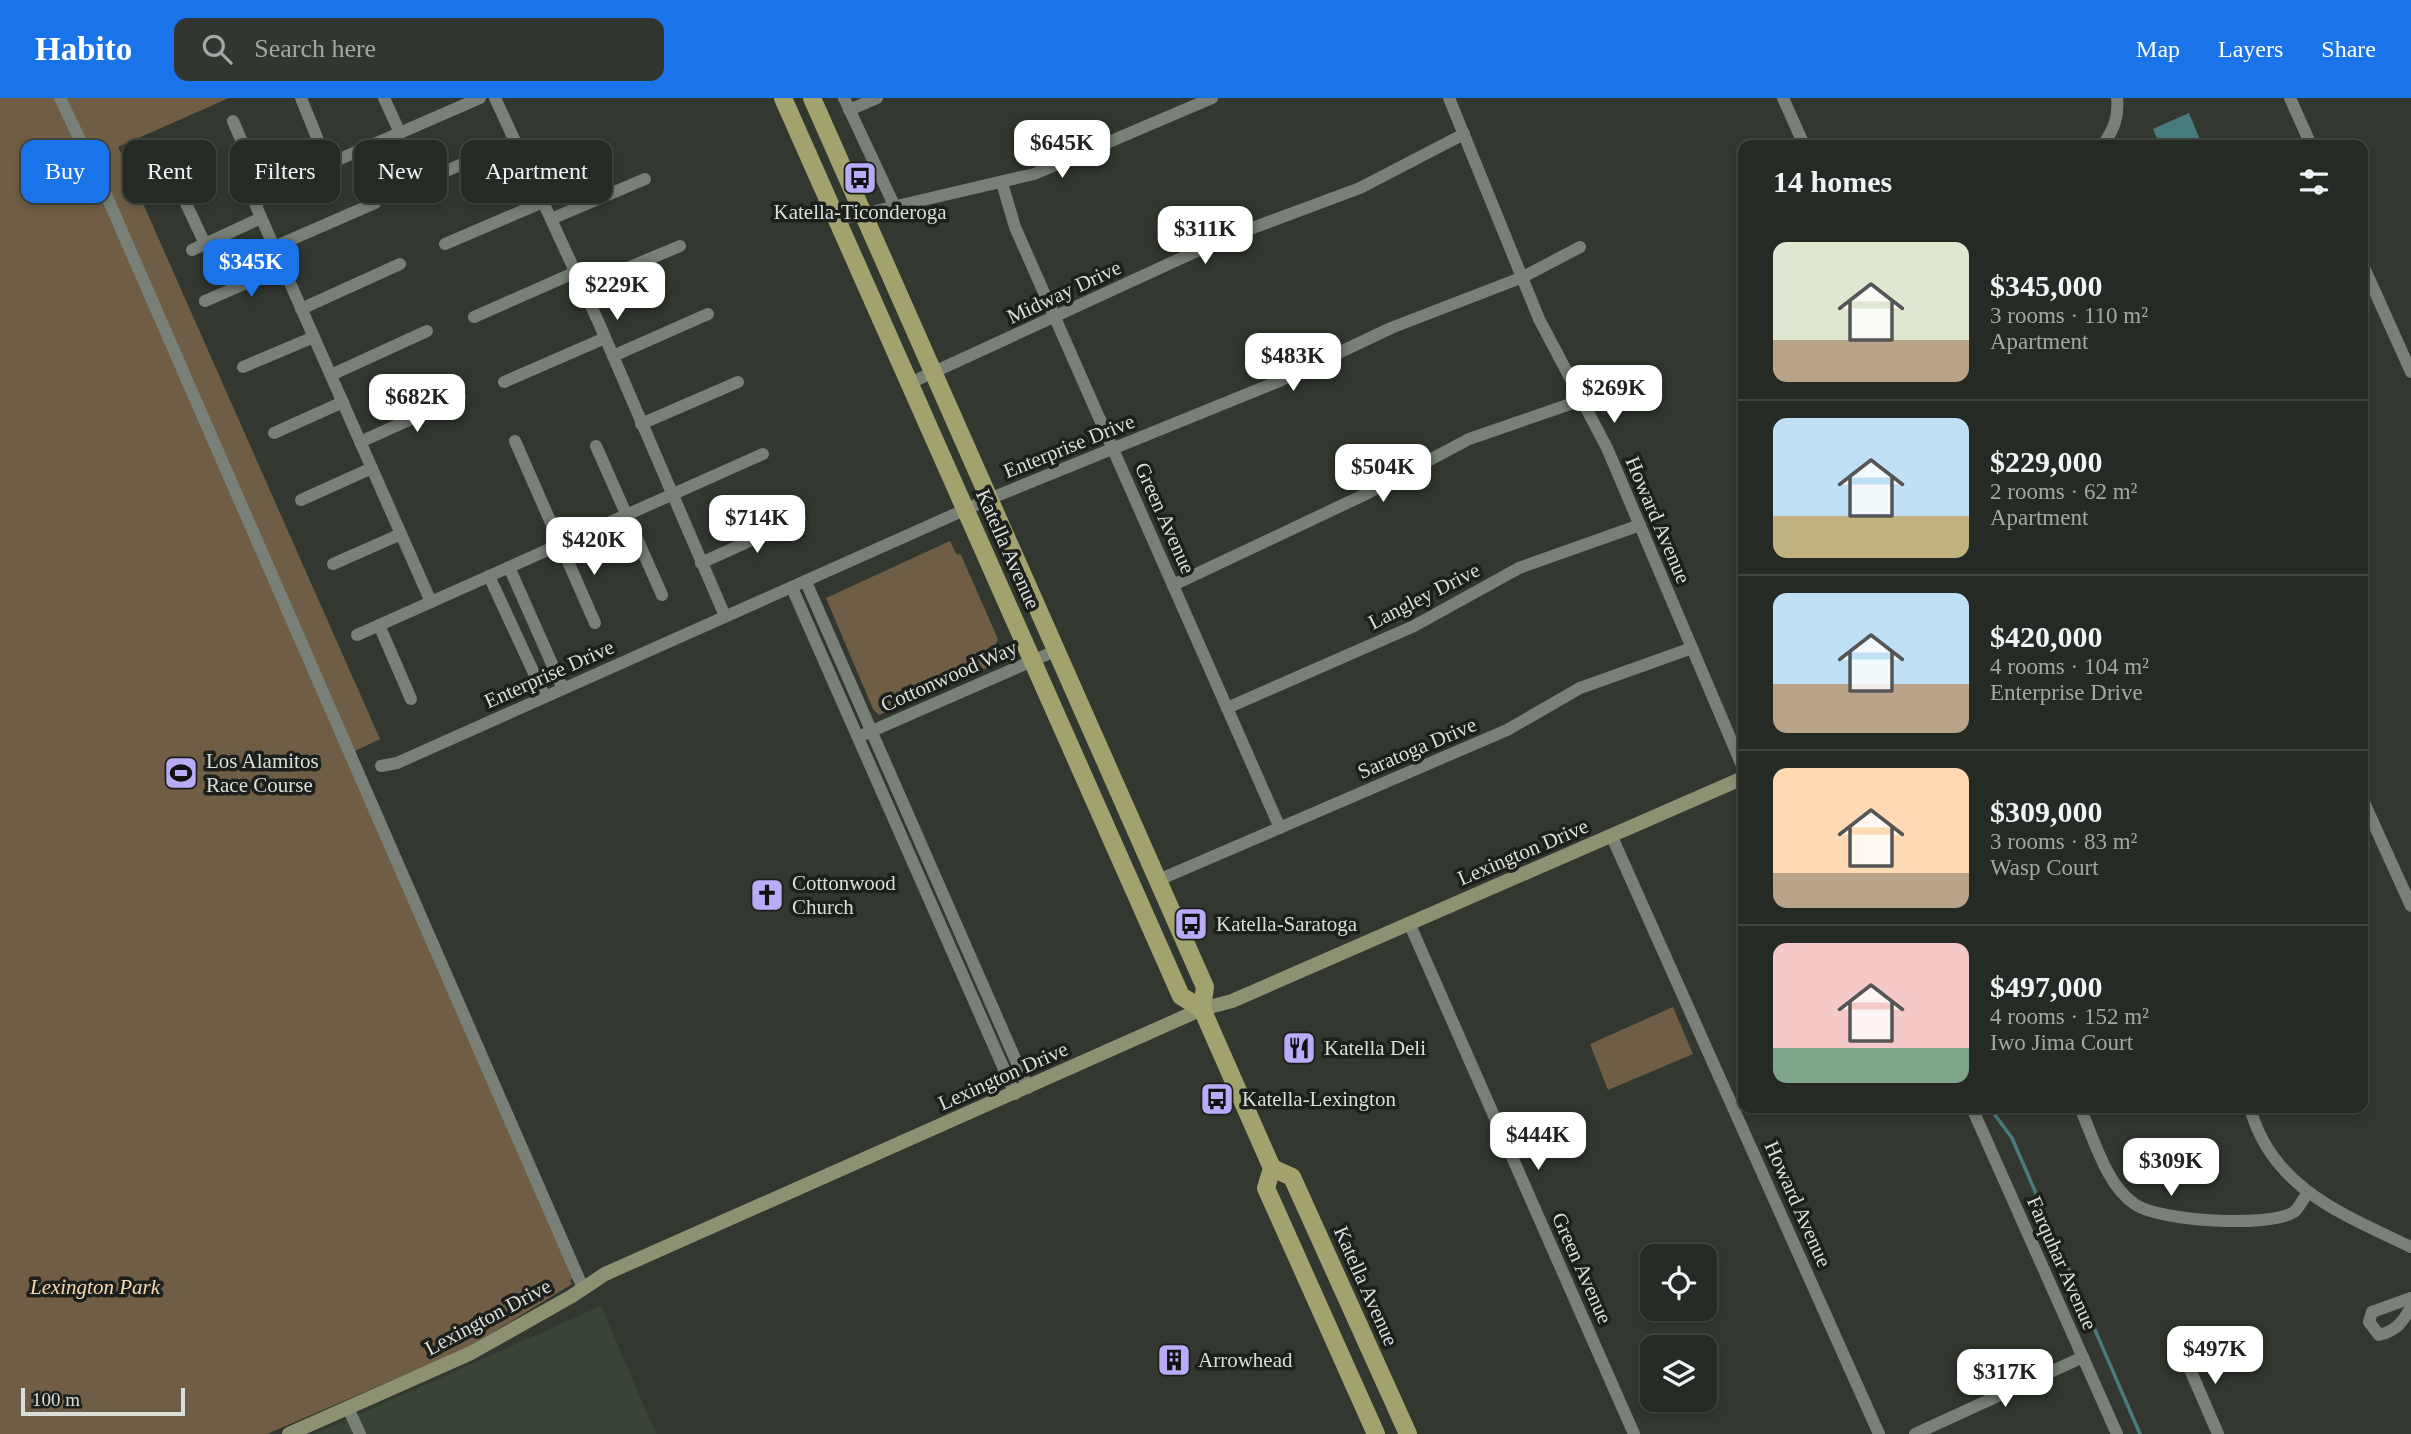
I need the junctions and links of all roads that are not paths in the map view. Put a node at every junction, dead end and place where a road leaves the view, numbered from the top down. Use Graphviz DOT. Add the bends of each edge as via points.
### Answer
graph roads {
  1 [pos="60,98"];
  2 [pos="301,98"];
  3 [pos="384,98"];
  4 [pos="495,98"];
  5 [pos="783,98"];
  6 [pos="813,98"];
  7 [pos="877,98"];
  8 [pos="1212,98"];
  9 [pos="1449,98"];
  10 [pos="1783,98"];
  11 [pos="2117,98"];
  12 [pos="2290,98"];
  13 [pos="472,100"];
  14 [pos="847,104"];
  15 [pos="233,121"];
  16 [pos="401,133"];
  17 [pos="1464,134"];
  18 [pos="241,140"];
  19 [pos="318,140"];
  20 [pos="515,140"];
  21 [pos="1802,140"];
  22 [pos="2107,140"];
  23 [pos="2309,140"];
  24 [pos="340,160"];
  25 [pos="645,179"];
  26 [pos="1002,183"];
  27 [pos="186,203"];
  28 [pos="258,203"];
  29 [pos="375,203"];
  30 [pos="542,203"];
  31 [pos="544,203"];
  32 [pos="894,205"];
  33 [pos="863,212"];
  34 [pos="261,218"];
  35 [pos="551,219"];
  36 [pos="837,220"];
  37 [pos="205,244"];
  38 [pos="445,244"];
  39 [pos="680,246"];
  40 [pos="274,247"];
  41 [pos="1580,247"];
  42 [pos="192,250"];
  43 [pos="400,264"];
  44 [pos="283,267"];
  45 [pos="576,272"];
  46 [pos="2368,276"];
  47 [pos="1522,277"];
  48 [pos="582,287"];
  49 [pos="205,301"];
  50 [pos="301,309"];
  51 [pos="708,314"];
  52 [pos="474,317"];
  53 [pos="1055,318"];
  54 [pos="427,331"];
  55 [pos="314,337"];
  56 [pos="605,338"];
  57 [pos="612,355"];
  58 [pos="243,367"];
  59 [pos="933,372"];
  60 [pos="2411,372"];
  61 [pos="331,375"];
  62 [pos="504,382"];
  63 [pos="738,382"];
  64 [pos="909,383"];
  65 [pos="460,397"];
  66 [pos="1582,400"];
  67 [pos="343,402"];
  68 [pos="641,424"];
  69 [pos="275,433"];
  70 [pos="515,441"];
  71 [pos="360,442"];
  72 [pos="596,446"];
  73 [pos="1113,448"];
  74 [pos="763,454"];
  75 [pos="372,468"];
  76 [pos="671,495"];
  77 [pos="989,499"];
  78 [pos="301,500"];
  79 [pos="966,510"];
  80 [pos="626,515"];
  81 [pos="800,518"];
  82 [pos="1640,524"];
  83 [pos="401,534"];
  84 [pos="561,544"];
  85 [pos="701,562"];
  86 [pos="333,564"];
  87 [pos="509,567"];
  88 [pos="489,576"];
  89 [pos="806,582"];
  90 [pos="1173,585"];
  91 [pos="792,588"];
  92 [pos="662,595"];
  93 [pos="430,602"];
  94 [pos="725,616"];
  95 [pos="595,623"];
  96 [pos="379,625"];
  97 [pos="357,635"];
  98 [pos="1692,648"];
  99 [pos="1055,650"];
  100 [pos="1032,660"];
  101 [pos="562,689"];
  102 [pos="545,697"];
  103 [pos="411,699"];
  104 [pos="1227,708"];
  105 [pos="871,731"];
  106 [pos="858,737"];
  107 [pos="1738,756"];
  108 [pos="381,766"];
  109 [pos="1738,780"];
  110 [pos="2368,811"];
  111 [pos="1280,828"];
  112 [pos="1612,837"];
  113 [pos="1156,881"];
  114 [pos="2411,906"];
  115 [pos="1410,925"];
  116 [pos="1202,1009"];
  117 [pos="1021,1091"];
  118 [pos="1974,1113"];
  119 [pos="2082,1113"];
  120 [pos="2251,1113"];
  121 [pos="1272,1168"];
  122 [pos="2307,1194"];
  123 [pos="2411,1247"];
  124 [pos="583,1288"];
  125 [pos="2411,1298"];
  126 [pos="2411,1307"];
  127 [pos="2182,1351"];
  128 [pos="2083,1357"];
  129 [pos="348,1408"];
  130 [pos="289,1434"];
  131 [pos="360,1434"];
  132 [pos="1376,1434"];
  133 [pos="1408,1434"];
  134 [pos="1634,1434"];
  135 [pos="1879,1434"];
  136 [pos="1915,1434"];
  137 [pos="2116,1434"];
  138 [pos="2218,1434"];
  1 -- 124 [label="street"];
  2 -- 19 [label="street"];
  3 -- 16 [label="street"];
  4 -- 20 [label="street"];
  5 -- 36 [label="main road, Katella Avenue"];
  6 -- 33 [label="main road, Katella Avenue"];
  7 -- 14 [label="street"];
  8 -- 26 [label="street" via="1034,174"];
  9 -- 17 [label="street, Howard Avenue"];
  10 -- 21 [label="street"];
  11 -- 22 [label="street" via="2118,113"];
  12 -- 23 [label="street"];
  13 -- 16 [label="street"];
  14 -- 32 [label="street"];
  15 -- 18 [label="street"];
  16 -- 24 [label="street"];
  17 -- 47 [label="street, Howard Avenue"];
  17 -- 53 [label="street, Midway Drive" via="1360,187 1223,239"];
  25 -- 35 [label="street"];
  26 -- 32 [label="street"];
  26 -- 53 [label="street, Green Avenue" via="1015,227"];
  27 -- 37 [label="street"];
  28 -- 34 [label="street"];
  29 -- 40 [label="street"];
  30 -- 38 [label="street"];
  31 -- 35 [label="street"];
  32 -- 33 [label="street"];
  33 -- 36 [label="street"];
  33 -- 59 [label="main road, Katella Avenue"];
  34 -- 37 [label="street"];
  34 -- 40 [label="street"];
  35 -- 45 [label="street"];
  36 -- 64 [label="main road, Katella Avenue"];
  37 -- 42 [label="street"];
  39 -- 48 [label="street"];
  40 -- 44 [label="street"];
  41 -- 47 [label="street, Enterprise Drive"];
  43 -- 50 [label="street"];
  44 -- 49 [label="street"];
  44 -- 50 [label="street"];
  45 -- 48 [label="street"];
  45 -- 52 [label="street"];
  46 -- 60 [label="street"];
  47 -- 66 [label="street, Howard Avenue"];
  47 -- 73 [label="street, Enterprise Drive"];
  48 -- 56 [label="street"];
  50 -- 55 [label="street"];
  51 -- 57 [label="street"];
  53 -- 59 [label="street, Midway Drive"];
  53 -- 73 [label="street, Green Avenue"];
  54 -- 61 [label="street"];
  55 -- 58 [label="street"];
  55 -- 61 [label="street"];
  56 -- 57 [label="street"];
  56 -- 62 [label="street"];
  57 -- 68 [label="street"];
  59 -- 64 [label="street, Midway Drive"];
  59 -- 77 [label="main road, Katella Avenue"];
  61 -- 67 [label="street"];
  63 -- 68 [label="street"];
  64 -- 79 [label="main road, Katella Avenue"];
  65 -- 71 [label="street"];
  66 -- 82 [label="street, Howard Avenue"];
  66 -- 90 [label="street" via="1469,439 1366,494"];
  67 -- 69 [label="street"];
  67 -- 71 [label="street"];
  68 -- 76 [label="street"];
  70 -- 84 [label="street"];
  71 -- 75 [label="street"];
  72 -- 80 [label="street"];
  73 -- 77 [label="street, Enterprise Drive"];
  73 -- 90 [label="street, Green Avenue"];
  74 -- 76 [label="street"];
  75 -- 78 [label="street"];
  75 -- 83 [label="street"];
  76 -- 80 [label="street"];
  76 -- 85 [label="street"];
  77 -- 79 [label="street, Enterprise Drive"];
  77 -- 99 [label="main road, Katella Avenue"];
  79 -- 89 [label="street, Enterprise Drive"];
  79 -- 100 [label="main road, Katella Avenue"];
  80 -- 84 [label="street"];
  80 -- 92 [label="street"];
  81 -- 85 [label="street"];
  82 -- 98 [label="street, Howard Avenue"];
  82 -- 104 [label="street, Langley Drive" via="1519,568 1413,626"];
  83 -- 86 [label="street"];
  83 -- 93 [label="street"];
  84 -- 87 [label="street"];
  84 -- 95 [label="street"];
  85 -- 94 [label="street"];
  87 -- 88 [label="street"];
  87 -- 101 [label="street"];
  88 -- 93 [label="street"];
  88 -- 102 [label="street"];
  89 -- 91 [label="street, Enterprise Drive"];
  89 -- 105 [label="street"];
  90 -- 104 [label="street, Green Avenue"];
  91 -- 94 [label="street, Enterprise Drive"];
  91 -- 106 [label="street"];
  93 -- 96 [label="street"];
  94 -- 101 [label="street, Enterprise Drive"];
  96 -- 97 [label="street"];
  96 -- 103 [label="street"];
  98 -- 107 [label="street, Howard Avenue"];
  98 -- 111 [label="street, Saratoga Drive" via="1580,688 1507,730"];
  99 -- 100 [label="street, Cottonwood Way"];
  99 -- 113 [label="main road, Katella Avenue"];
  100 -- 105 [label="street, Cottonwood Way"];
  100 -- 116 [label="main road, Katella Avenue" via="1181,996"];
  101 -- 102 [label="street, Enterprise Drive"];
  102 -- 108 [label="street, Enterprise Drive"];
  104 -- 111 [label="street, Green Avenue"];
  105 -- 106 [label="street, Cottonwood Way"];
  105 -- 117 [label="street"];
  106 -- 117 [label="street"];
  109 -- 112 [label="street, Lexington Drive"];
  110 -- 114 [label="street"];
  111 -- 113 [label="street, Saratoga Drive"];
  112 -- 115 [label="street, Lexington Drive"];
  112 -- 135 [label="street, Howard Avenue"];
  113 -- 116 [label="main road, Katella Avenue" via="1205,987"];
  115 -- 116 [label="street, Lexington Drive"];
  115 -- 134 [label="street, Green Avenue"];
  116 -- 117 [label="street, Lexington Drive"];
  116 -- 121 [label="main road, Katella Avenue"];
  117 -- 124 [label="street, Lexington Drive"];
  118 -- 128 [label="street, Farquhar Avenue"];
  119 -- 122 [label="street" via="2116,1186 2136,1205 2158,1213 2256,1223 2295,1211"];
  120 -- 122 [label="street" via="2257,1134"];
  121 -- 132 [label="main road, Katella Avenue" via="1266,1188"];
  121 -- 133 [label="main road, Katella Avenue" via="1292,1177"];
  122 -- 123 [label="street"];
  124 -- 129 [label="street, Lexington Drive" via="471,1353"];
  125 -- 126 [label="street" via="2372,1312 2369,1322 2379,1335 2391,1332"];
  127 -- 138 [label="street"];
  128 -- 136 [label="street"];
  128 -- 137 [label="street, Farquhar Avenue"];
  129 -- 130 [label="street, Lexington Drive"];
  129 -- 131 [label="street"];
}
